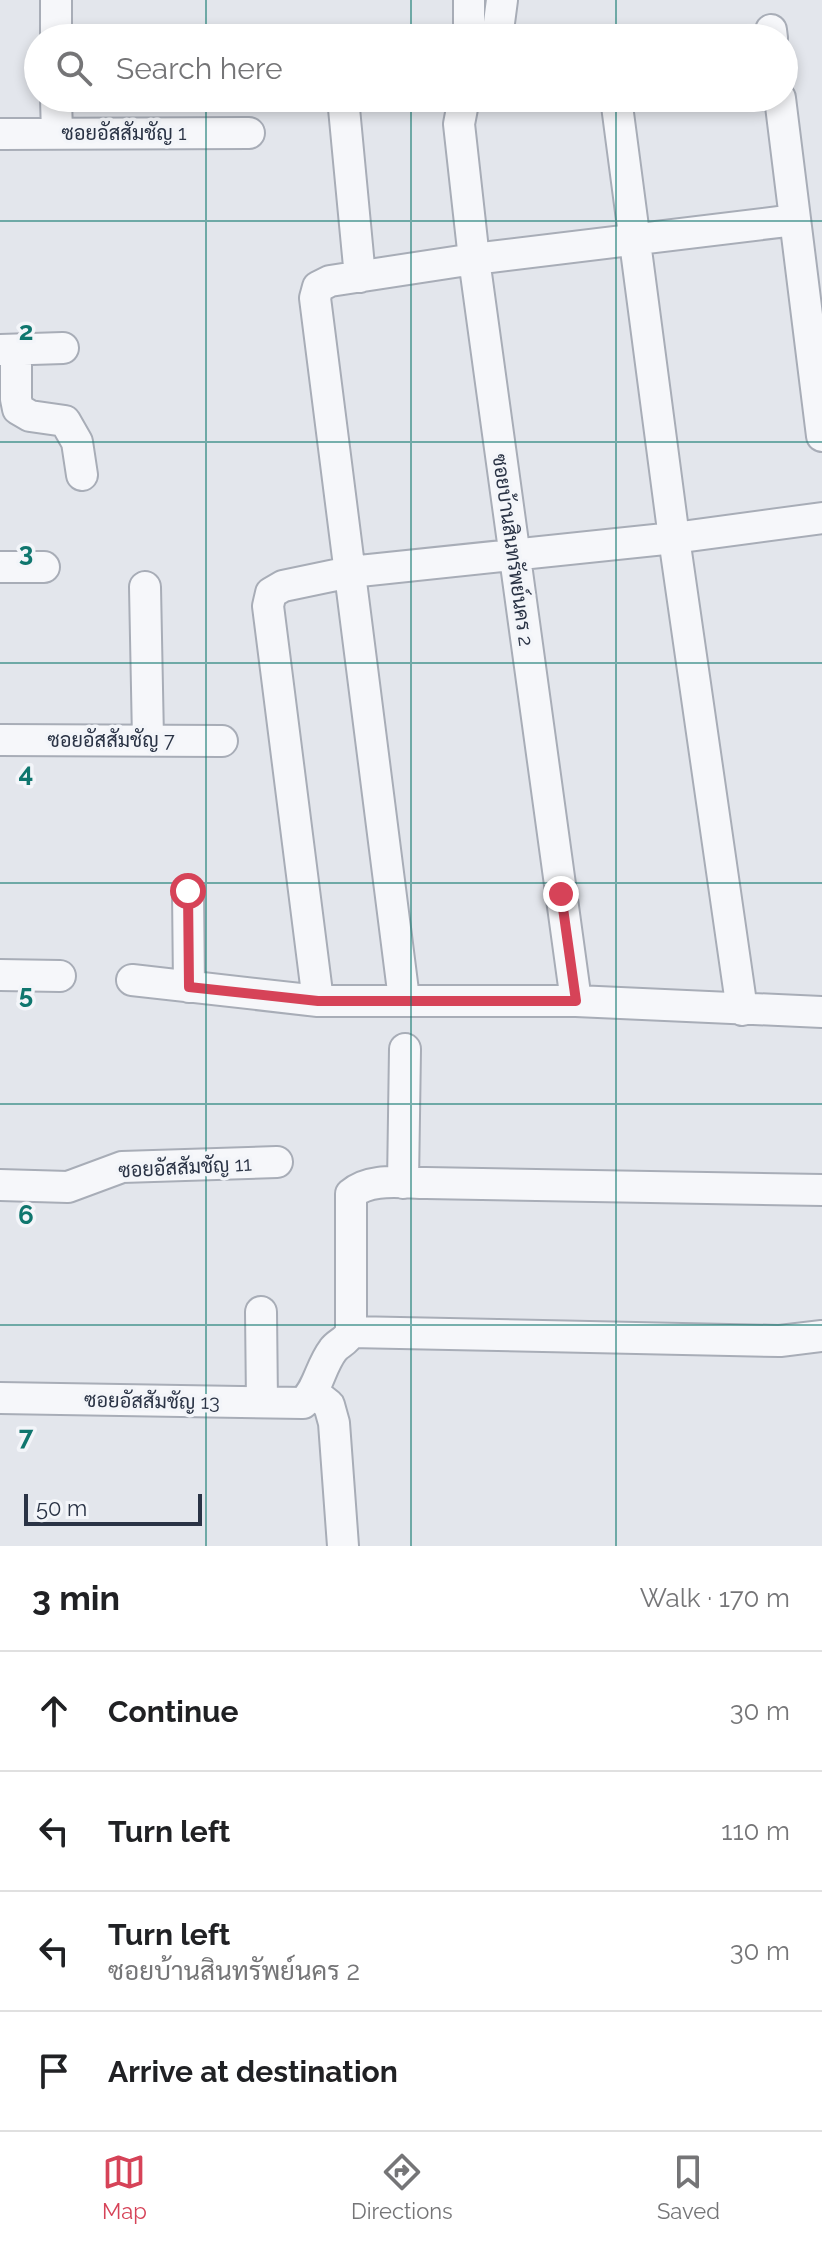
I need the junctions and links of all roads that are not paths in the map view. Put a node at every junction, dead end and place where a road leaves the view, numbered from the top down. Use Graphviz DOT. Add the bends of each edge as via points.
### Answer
graph roads {
  1 [pos="56,0"];
  2 [pos="469,0"];
  3 [pos="502,0"];
  4 [pos="56,24"];
  5 [pos="469,24"];
  6 [pos="499,24"];
  7 [pos="56,112"];
  8 [pos="344,112"];
  9 [pos="461,112"];
  10 [pos="618,112"];
  11 [pos="782,112"];
  12 [pos="249,133"];
  13 [pos="0,134"];
  14 [pos="57,134"];
  15 [pos="795,220"];
  16 [pos="635,241"];
  17 [pos="474,259"];
  18 [pos="360,277"];
  19 [pos="63,348"];
  20 [pos="8,350"];
  21 [pos="822,436"];
  22 [pos="82,475"];
  23 [pos="822,518"];
  24 [pos="674,538"];
  25 [pos="513,556"];
  26 [pos="0,567"];
  27 [pos="44,567"];
  28 [pos="350,572"];
  29 [pos="145,587"];
  30 [pos="148,739"];
  31 [pos="0,740"];
  32 [pos="222,741"];
  33 [pos="188,891"];
  34 [pos="0,975"];
  35 [pos="60,976"];
  36 [pos="132,980"];
  37 [pos="189,987"];
  38 [pos="404,999"];
  39 [pos="318,1001"];
  40 [pos="576,1001"];
  41 [pos="742,1010"];
  42 [pos="822,1012"];
  43 [pos="405,1049"];
  44 [pos="277,1162"];
  45 [pos="403,1183"];
  46 [pos="0,1185"];
  47 [pos="822,1190"];
  48 [pos="261,1312"];
  49 [pos="351,1332"];
  50 [pos="822,1336"];
  51 [pos="0,1398"];
  52 [pos="308,1398"];
  53 [pos="262,1402"];
  54 [pos="343,1546"];
  1 -- 4 [label="street"];
  2 -- 5 [label="street"];
  3 -- 6 [label="street"];
  7 -- 14 [label="street"];
  8 -- 18 [label="street"];
  9 -- 17 [label="street, ซอยบ้านสินทรัพย์นคร 2"];
  10 -- 16 [label="street"];
  11 -- 15 [label="street"];
  12 -- 14 [label="street, ซอยอัสสัมชัญ 1"];
  13 -- 14 [label="street, ซอยอัสสัมชัญ 1"];
  15 -- 16 [label="street"];
  15 -- 21 [label="street"];
  16 -- 17 [label="street"];
  16 -- 24 [label="street"];
  17 -- 18 [label="street"];
  17 -- 25 [label="street, ซอยบ้านสินทรัพย์นคร 2"];
  18 -- 28 [label="street" via="330,281 318,287 315,298"];
  19 -- 20 [label="street"];
  20 -- 22 [label="street" via="18,409 65,421 77,442"];
  23 -- 24 [label="street"];
  24 -- 25 [label="street"];
  24 -- 41 [label="street"];
  25 -- 28 [label="street"];
  25 -- 40 [label="street, ซอยบ้านสินทรัพย์นคร 2"];
  26 -- 27 [label="street"];
  28 -- 38 [label="street"];
  28 -- 39 [label="street" via="283,586 271,593 268,606"];
  29 -- 30 [label="street"];
  30 -- 31 [label="street, ซอยอัสสัมชัญ 7"];
  30 -- 32 [label="street, ซอยอัสสัมชัญ 7"];
  33 -- 37 [label="street"];
  34 -- 35 [label="street"];
  36 -- 37 [label="street"];
  37 -- 39 [label="street"];
  38 -- 39 [label="street"];
  38 -- 40 [label="street"];
  40 -- 41 [label="street"];
  41 -- 42 [label="street"];
  43 -- 45 [label="street"];
  44 -- 46 [label="street, ซอยอัสสัมชัญ 11" via="122,1167 68,1187"];
  45 -- 47 [label="street"];
  45 -- 49 [label="street" via="373,1184 351,1194"];
  48 -- 53 [label="street"];
  49 -- 50 [label="street" via="780,1341"];
  49 -- 52 [label="street" via="346,1342 333,1348"];
  51 -- 53 [label="street, ซอยอัสสัมชัญ 13"];
  52 -- 53 [label="street, ซอยอัสสัมชัญ 13"];
  52 -- 54 [label="street" via="329,1405 334,1423"];
}
